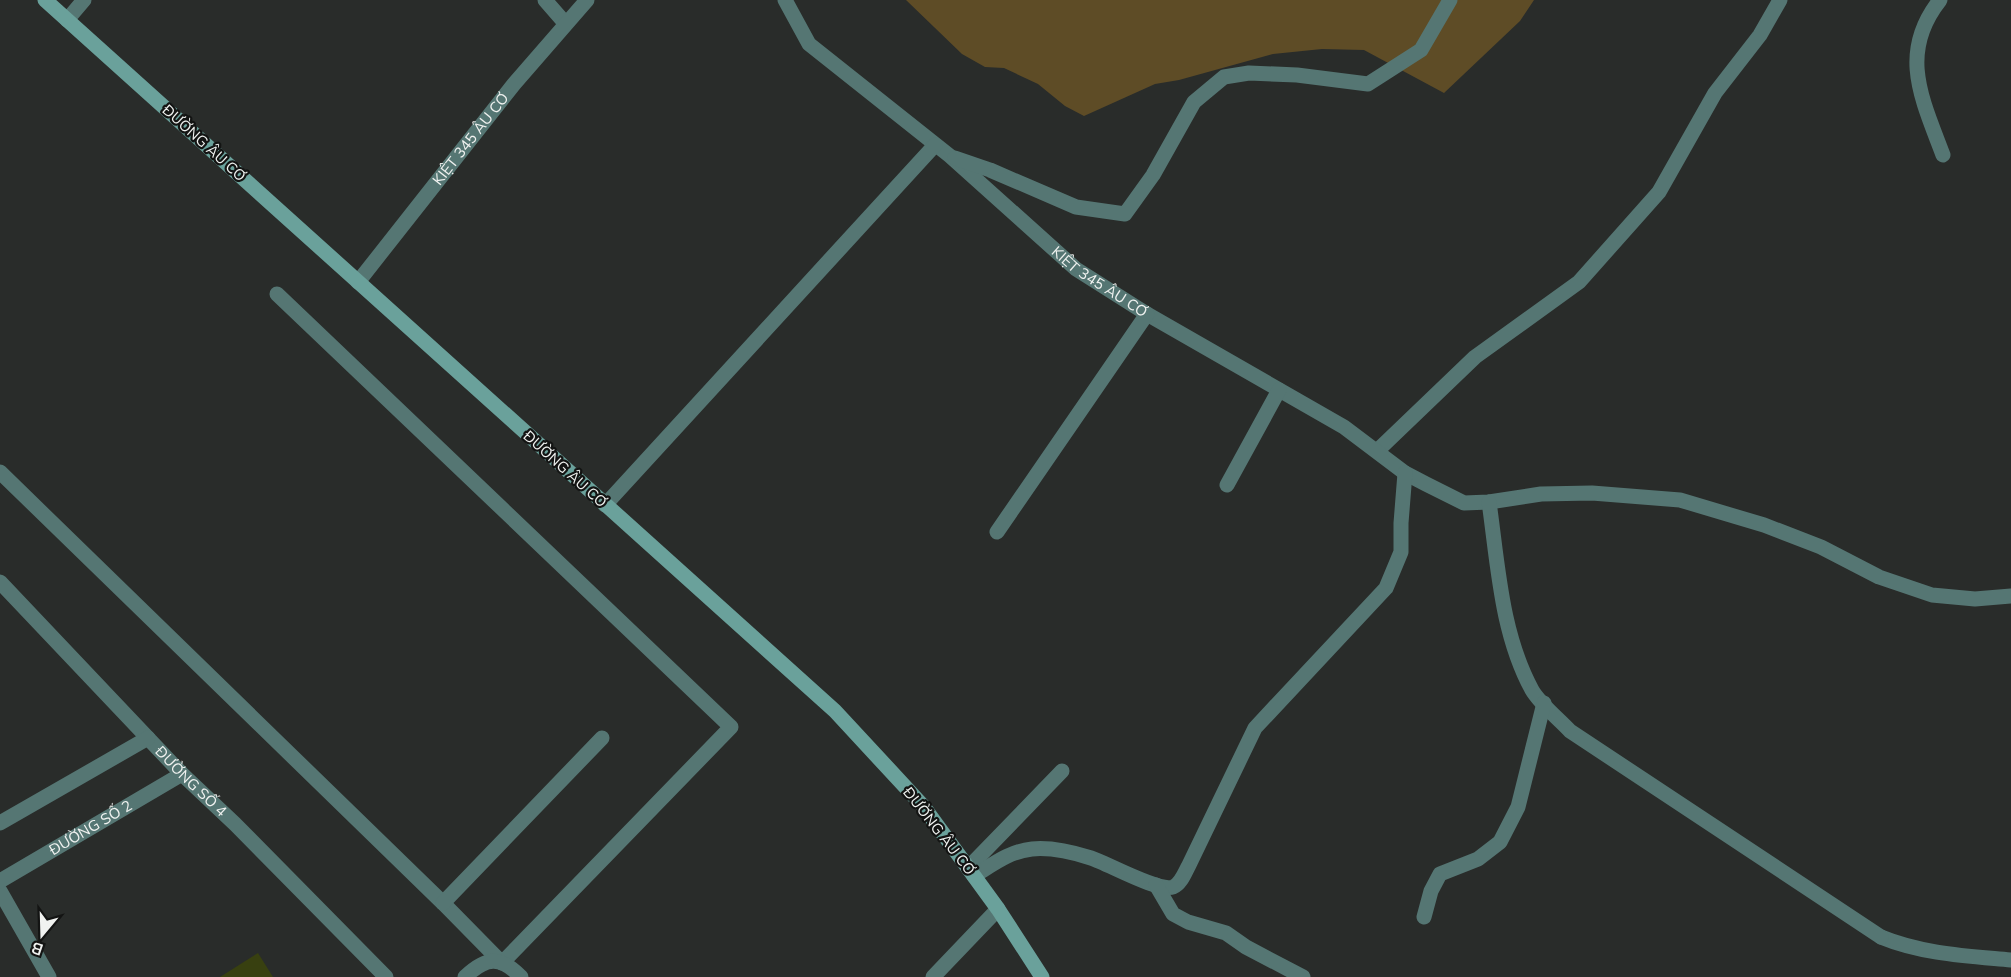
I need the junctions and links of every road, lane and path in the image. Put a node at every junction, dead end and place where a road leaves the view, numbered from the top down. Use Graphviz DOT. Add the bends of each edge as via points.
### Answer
graph roads {
  1 [pos="45,0"];
  2 [pos="84,0"];
  3 [pos="545,0"];
  4 [pos="586,0"];
  5 [pos="785,0"];
  6 [pos="1450,0"];
  7 [pos="1780,0"];
  8 [pos="1940,0"];
  9 [pos="67,20"];
  10 [pos="565,23"];
  11 [pos="935,145"];
  12 [pos="1943,155"];
  13 [pos="950,156"];
  14 [pos="358,282"];
  15 [pos="277,294"];
  16 [pos="1147,314"];
  17 [pos="1279,390"];
  18 [pos="1377,452"];
  19 [pos="0,472"];
  20 [pos="1405,473"];
  21 [pos="1227,485"];
  22 [pos="1489,502"];
  23 [pos="605,505"];
  24 [pos="997,532"];
  25 [pos="0,582"];
  26 [pos="2011,596"];
  27 [pos="1544,703"];
  28 [pos="148,738"];
  29 [pos="602,738"];
  30 [pos="1062,771"];
  31 [pos="182,774"];
  32 [pos="0,824"];
  33 [pos="971,872"];
  34 [pos="0,881"];
  35 [pos="1156,885"];
  36 [pos="0,891"];
  37 [pos="443,903"];
  38 [pos="998,909"];
  39 [pos="1424,917"];
  40 [pos="2011,960"];
  41 [pos="502,963"];
  42 [pos="50,977"];
  43 [pos="386,977"];
  44 [pos="465,977"];
  45 [pos="521,977"];
  46 [pos="933,977"];
  47 [pos="1042,977"];
  48 [pos="1303,977"];
  1 -- 9 [label="main road, ĐƯỜNG ÂU CƠ"];
  2 -- 9 [label="street"];
  3 -- 10 [label="street"];
  4 -- 10 [label="street, KIỆT 345 ÂU CƠ"];
  5 -- 11 [label="street, KIỆT 345 ÂU CƠ" via="809,44"];
  6 -- 13 [label="street" via="1421,50 1368,84 1297,75 1249,73 1224,77 1194,102 1153,175 1125,214 1076,207"];
  7 -- 18 [label="street" via="1760,35 1715,93 1659,192 1579,282 1475,357"];
  8 -- 12 [label="street" via="1922,28 1917,55 1920,89"];
  9 -- 14 [label="main road, ĐƯỜNG ÂU CƠ"];
  10 -- 14 [label="street, KIỆT 345 ÂU CƠ"];
  11 -- 13 [label="street, KIỆT 345 ÂU CƠ"];
  11 -- 23 [label="street"];
  13 -- 16 [label="street, KIỆT 345 ÂU CƠ" via="1076,269"];
  14 -- 23 [label="main road, ĐƯỜNG ÂU CƠ"];
  15 -- 41 [label="street" via="731,727"];
  16 -- 17 [label="street, KIỆT 345 ÂU CƠ"];
  16 -- 24 [label="street"];
  17 -- 18 [label="street, KIỆT 345 ÂU CƠ" via="1344,427"];
  17 -- 21 [label="street"];
  18 -- 20 [label="street, KIỆT 345 ÂU CƠ"];
  19 -- 37 [label="street"];
  20 -- 22 [label="street, KIỆT 345 ÂU CƠ" via="1464,502"];
  20 -- 35 [label="street" via="1401,552 1386,588 1255,728 1177,885"];
  22 -- 26 [label="street" via="1541,494 1592,493 1680,500 1764,525 1932,595 1975,599"];
  22 -- 27 [label="street" via="1503,607 1519,661 1533,692"];
  23 -- 33 [label="main road, ĐƯỜNG ÂU CƠ" via="835,711 923,806"];
  25 -- 28 [label="street, ĐƯỜNG SỐ 4"];
  27 -- 39 [label="street" via="1518,807 1500,842 1478,859 1440,874"];
  27 -- 40 [label="street" via="1570,731 1881,937 1951,954"];
  28 -- 31 [label="street, ĐƯỜNG SỐ 4"];
  28 -- 32 [label="street"];
  29 -- 37 [label="street"];
  30 -- 33 [label="street"];
  31 -- 34 [label="street, ĐƯỜNG SỐ 2"];
  31 -- 43 [label="street, ĐƯỜNG SỐ 4"];
  33 -- 35 [label="street" via="1014,852 1047,848 1092,858"];
  33 -- 38 [label="main road, ĐƯỜNG ÂU CƠ"];
  35 -- 48 [label="street" via="1173,914 1227,933 1246,948"];
  36 -- 42 [label="street"];
  37 -- 41 [label="street"];
  38 -- 46 [label="street"];
  38 -- 47 [label="main road, ĐƯỜNG ÂU CƠ"];
  41 -- 44 [label="street" via="484,962"];
  41 -- 45 [label="street"];
}
